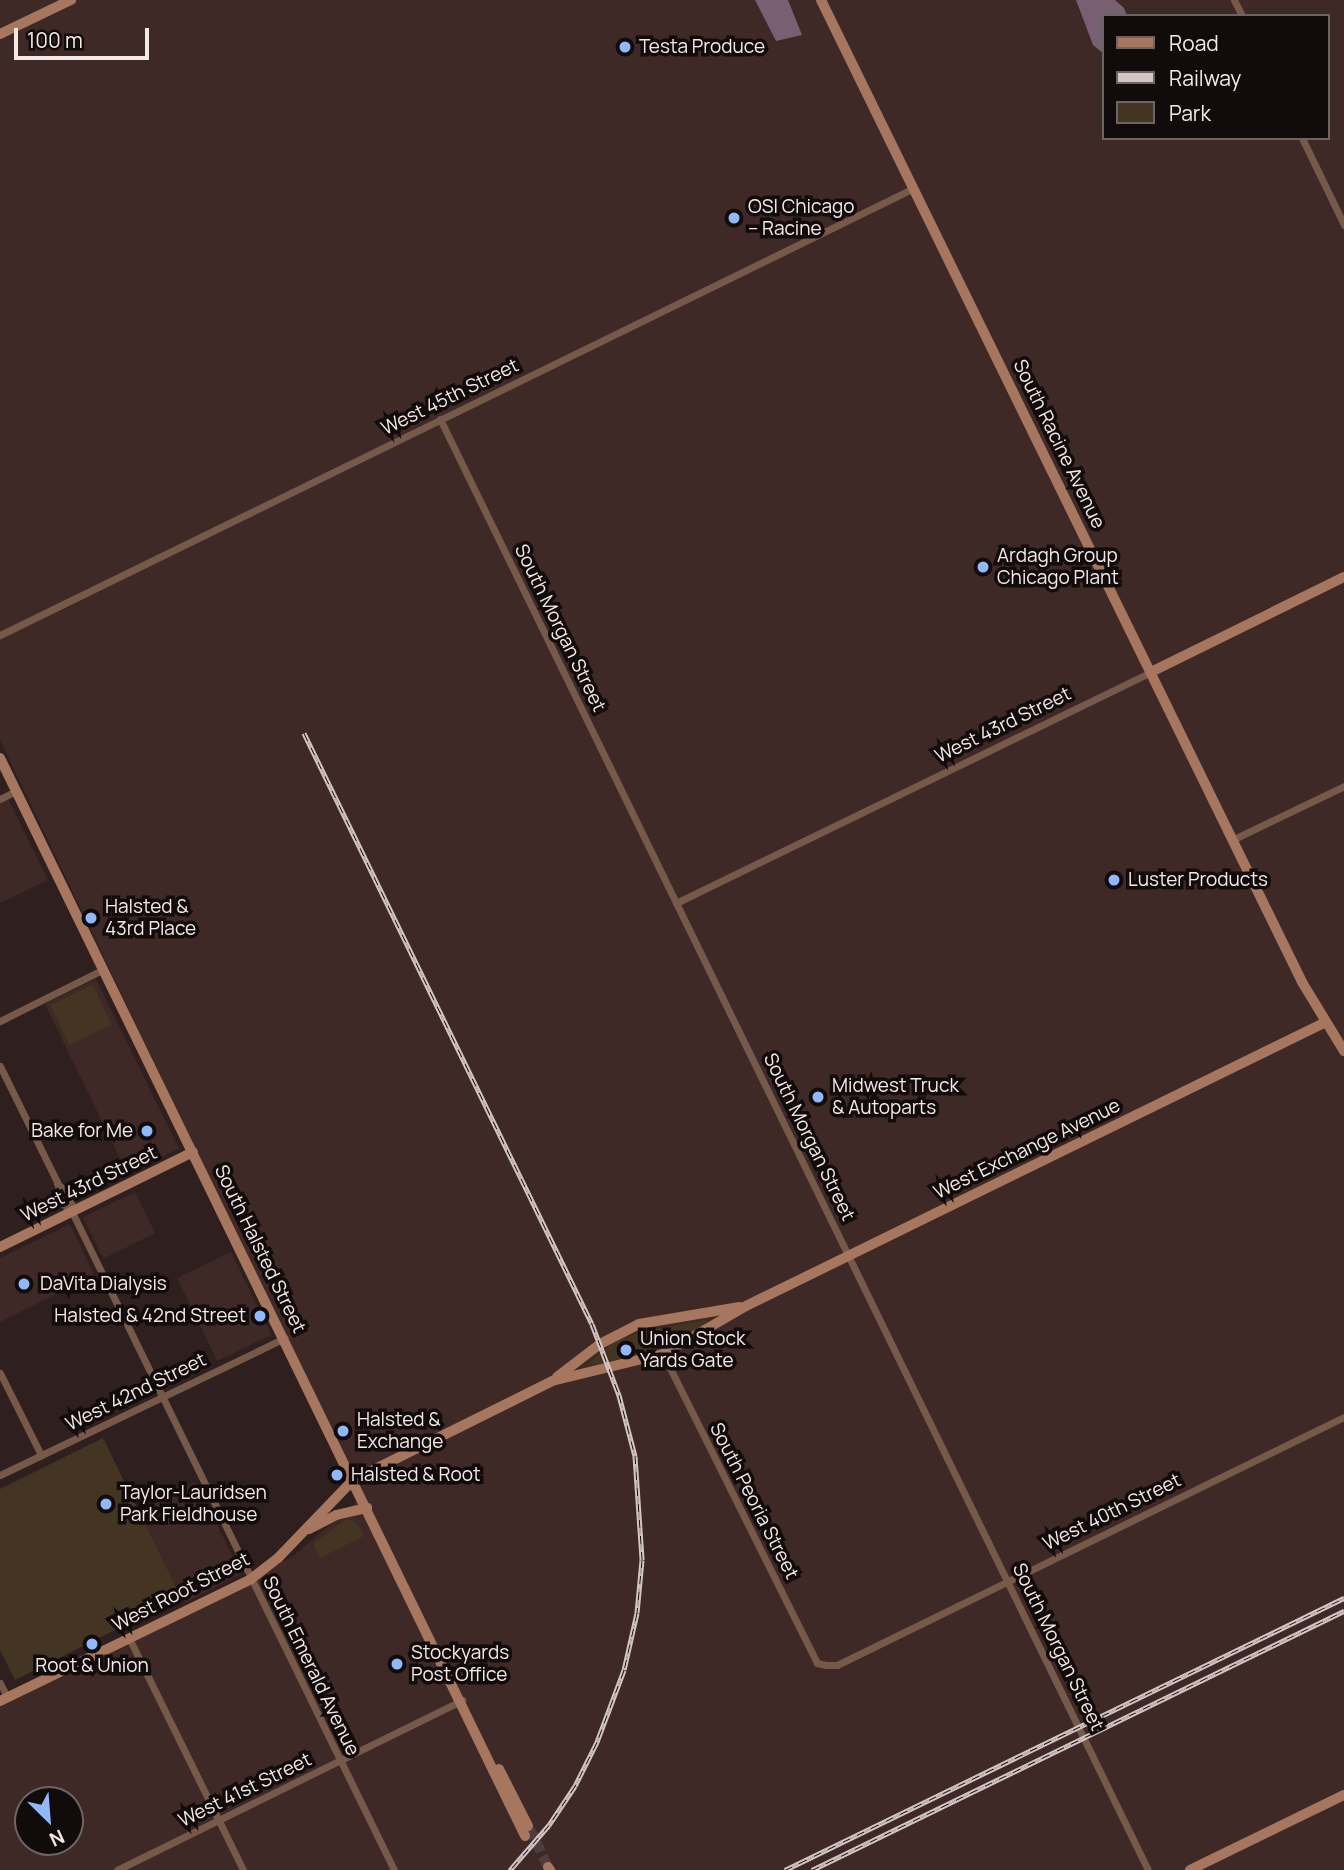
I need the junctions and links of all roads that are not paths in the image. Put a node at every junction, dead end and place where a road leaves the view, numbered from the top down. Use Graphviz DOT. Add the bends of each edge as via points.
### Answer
graph roads {
  1 [pos="71,0"];
  2 [pos="821,0"];
  3 [pos="0,34"];
  4 [pos="1303,140"];
  5 [pos="914,188"];
  6 [pos="1344,225"];
  7 [pos="440,419"];
  8 [pos="1344,577"];
  9 [pos="0,635"];
  10 [pos="1151,672"];
  11 [pos="0,758"];
  12 [pos="1344,786"];
  13 [pos="16,791"];
  14 [pos="0,799"];
  15 [pos="1234,839"];
  16 [pos="676,903"];
  17 [pos="104,970"];
  18 [pos="0,1021"];
  19 [pos="1324,1023"];
  20 [pos="1344,1051"];
  21 [pos="0,1066"];
  22 [pos="193,1152"];
  23 [pos="72,1212"];
  24 [pos="0,1247"];
  25 [pos="850,1255"];
  26 [pos="746,1306"];
  27 [pos="285,1338"];
  28 [pos="663,1354"];
  29 [pos="0,1373"];
  30 [pos="552,1381"];
  31 [pos="162,1397"];
  32 [pos="1344,1417"];
  33 [pos="41,1455"];
  34 [pos="0,1475"];
  35 [pos="353,1480"];
  36 [pos="367,1508"];
  37 [pos="300,1534"];
  38 [pos="251,1579"];
  39 [pos="1008,1581"];
  40 [pos="129,1638"];
  41 [pos="817,1663"];
  42 [pos="0,1683"];
  43 [pos="3,1699"];
  44 [pos="462,1700"];
  45 [pos="340,1761"];
  46 [pos="1344,1795"];
  47 [pos="219,1820"];
  48 [pos="527,1833"];
  49 [pos="117,1870"];
  50 [pos="243,1870"];
  51 [pos="394,1870"];
  52 [pos="1148,1870"];
  53 [pos="1190,1870"];
  1 -- 3 [label="street"];
  2 -- 5 [label="street, South Racine Avenue"];
  4 -- 6 [label="street"];
  5 -- 7 [label="street, West 45th Street"];
  5 -- 10 [label="street, South Racine Avenue"];
  7 -- 9 [label="street, West 45th Street"];
  7 -- 16 [label="street, South Morgan Street"];
  8 -- 10 [label="street, West 43rd Street"];
  10 -- 15 [label="street, South Racine Avenue"];
  10 -- 16 [label="street, West 43rd Street"];
  11 -- 13 [label="street, South Halsted Street"];
  12 -- 15 [label="street"];
  13 -- 14 [label="street"];
  13 -- 17 [label="street, South Halsted Street"];
  15 -- 19 [label="street, South Racine Avenue"];
  16 -- 25 [label="street, South Morgan Street"];
  17 -- 18 [label="street"];
  17 -- 22 [label="street, South Halsted Street"];
  19 -- 20 [label="street, South Racine Avenue"];
  19 -- 25 [label="street, West Exchange Avenue"];
  21 -- 23 [label="street, South Emerald Avenue" via="57,1182 71,1198"];
  22 -- 23 [label="street, West 43rd Street"];
  22 -- 27 [label="street, South Halsted Street"];
  23 -- 24 [label="street, West 43rd Street"];
  23 -- 31 [label="street, South Emerald Avenue"];
  25 -- 26 [label="street, West Exchange Avenue"];
  25 -- 39 [label="street, South Morgan Street"];
  26 -- 28 [label="street, West Exchange Avenue"];
  26 -- 30 [label="street, West Exchange Avenue" via="639,1324 600,1344"];
  27 -- 31 [label="street, West 42nd Street"];
  27 -- 35 [label="street, South Halsted Street"];
  28 -- 30 [label="street, West Exchange Avenue"];
  28 -- 41 [label="street, South Peoria Street"];
  29 -- 33 [label="street"];
  30 -- 35 [label="street, West Exchange Avenue"];
  31 -- 33 [label="street, West 42nd Street"];
  31 -- 38 [label="street, South Emerald Avenue"];
  32 -- 39 [label="street, West 40th Street"];
  33 -- 34 [label="street, West 42nd Street"];
  35 -- 36 [label="street, South Halsted Street"];
  35 -- 37 [label="street, West Root Street"];
  36 -- 37 [label="street" via="335,1515"];
  36 -- 44 [label="street, South Halsted Street"];
  37 -- 38 [label="street, West Root Street"];
  38 -- 40 [label="street, West Root Street"];
  38 -- 45 [label="street, South Emerald Avenue"];
  39 -- 41 [label="street, West 40th Street" via="837,1665"];
  39 -- 52 [label="street, South Morgan Street"];
  40 -- 43 [label="street, West Root Street"];
  40 -- 47 [label="street"];
  42 -- 43 [label="street"];
  44 -- 45 [label="street, West 41st Street"];
  44 -- 48 [label="street, South Halsted Street"];
  45 -- 47 [label="street, West 41st Street"];
  45 -- 51 [label="street, South Emerald Avenue"];
  46 -- 53 [label="street"];
  47 -- 49 [label="street, West 41st Street"];
  47 -- 50 [label="street"];
}
